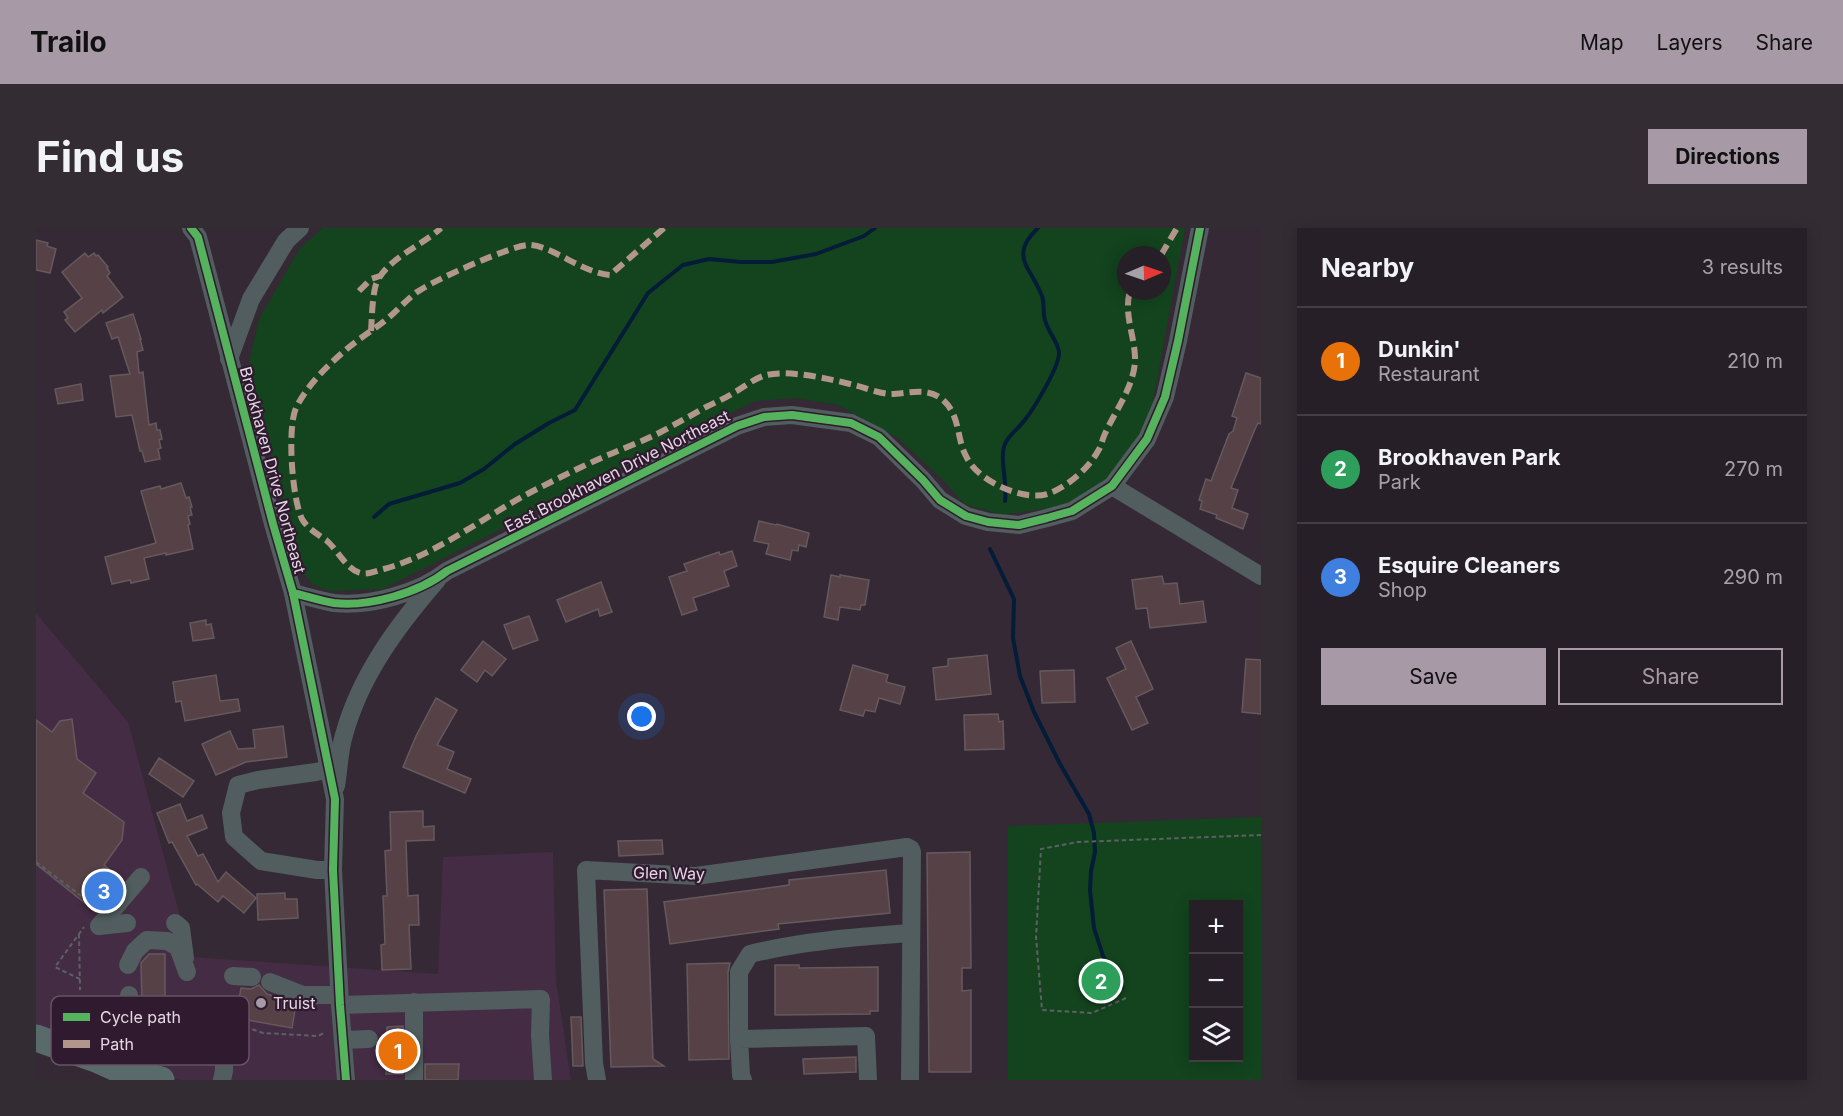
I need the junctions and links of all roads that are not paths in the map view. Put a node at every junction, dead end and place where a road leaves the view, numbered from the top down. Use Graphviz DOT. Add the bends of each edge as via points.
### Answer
graph roads {
  1 [pos="191,228"];
  2 [pos="300,228"];
  3 [pos="1200,228"];
  4 [pos="229,359"];
  5 [pos="1112,486"];
  6 [pos="1261,576"];
  7 [pos="440,577"];
  8 [pos="293,593"];
  9 [pos="328,769"];
  10 [pos="334,799"];
  11 [pos="333,870"];
  12 [pos="141,877"];
  13 [pos="175,922"];
  14 [pos="127,924"];
  15 [pos="911,933"];
  16 [pos="128,965"];
  17 [pos="233,976"];
  18 [pos="339,1000"];
  19 [pos="414,1002"];
  20 [pos="36,1038"];
  21 [pos="369,1039"];
  22 [pos="739,1039"];
  23 [pos="343,1040"];
  24 [pos="51,1044"];
  25 [pos="224,1065"];
  26 [pos="109,1069"];
  27 [pos="161,1080"];
  28 [pos="222,1080"];
  29 [pos="346,1080"];
  30 [pos="414,1080"];
  31 [pos="543,1080"];
  32 [pos="597,1080"];
  33 [pos="743,1080"];
  34 [pos="868,1080"];
  35 [pos="910,1080"];
  1 -- 4 [label="street, Brookhaven Drive Northeast" via="198,237"];
  2 -- 4 [label="street" via="286,241 251,299"];
  3 -- 5 [label="street, East Brookhaven Drive Northeast" via="1165,397 1147,439"];
  4 -- 8 [label="street, Brookhaven Drive Northeast"];
  5 -- 6 [label="street"];
  5 -- 7 [label="street, East Brookhaven Drive Northeast" via="1072,511 1019,525 988,522 966,516 940,500 879,437 851,423 792,415 764,417 736,426"];
  7 -- 8 [label="street, East Brookhaven Drive Northeast" via="402,594 364,603 334,603"];
  7 -- 10 [label="street, East Brookhaven Drive Northeast" via="408,613 361,688 343,736"];
  8 -- 9 [label="street, Brookhaven Drive Northeast"];
  9 -- 10 [label="street, Brookhaven Drive Northeast"];
  9 -- 11 [label="street" via="238,786 231,813 234,837 261,861"];
  10 -- 11 [label="street, Brookhaven Drive Northeast"];
  11 -- 18 [label="street, Brookhaven Drive Northeast"];
  12 -- 14 [label="street" via="99,926"];
  13 -- 16 [label="street" via="181,928 187,972 178,947 167,941 147,940"];
  15 -- 22 [label="street" via="790,945 750,954 739,972"];
  15 -- 32 [label="street, Glen Way" via="912,852 908,847 696,876 586,870"];
  15 -- 35 [label="street, Glen Way"];
  17 -- 18 [label="street" via="261,980 303,995"];
  18 -- 19 [label="street"];
  18 -- 23 [label="street, Brookhaven Drive Northeast"];
  19 -- 30 [label="street"];
  19 -- 31 [label="street" via="541,999"];
  20 -- 24 [label="highway"];
  21 -- 23 [label="street"];
  22 -- 33 [label="street"];
  22 -- 34 [label="street" via="866,1036"];
  23 -- 29 [label="street, Brookhaven Drive Northeast"];
  25 -- 28 [label="street"];
  26 -- 27 [label="highway"];
}
